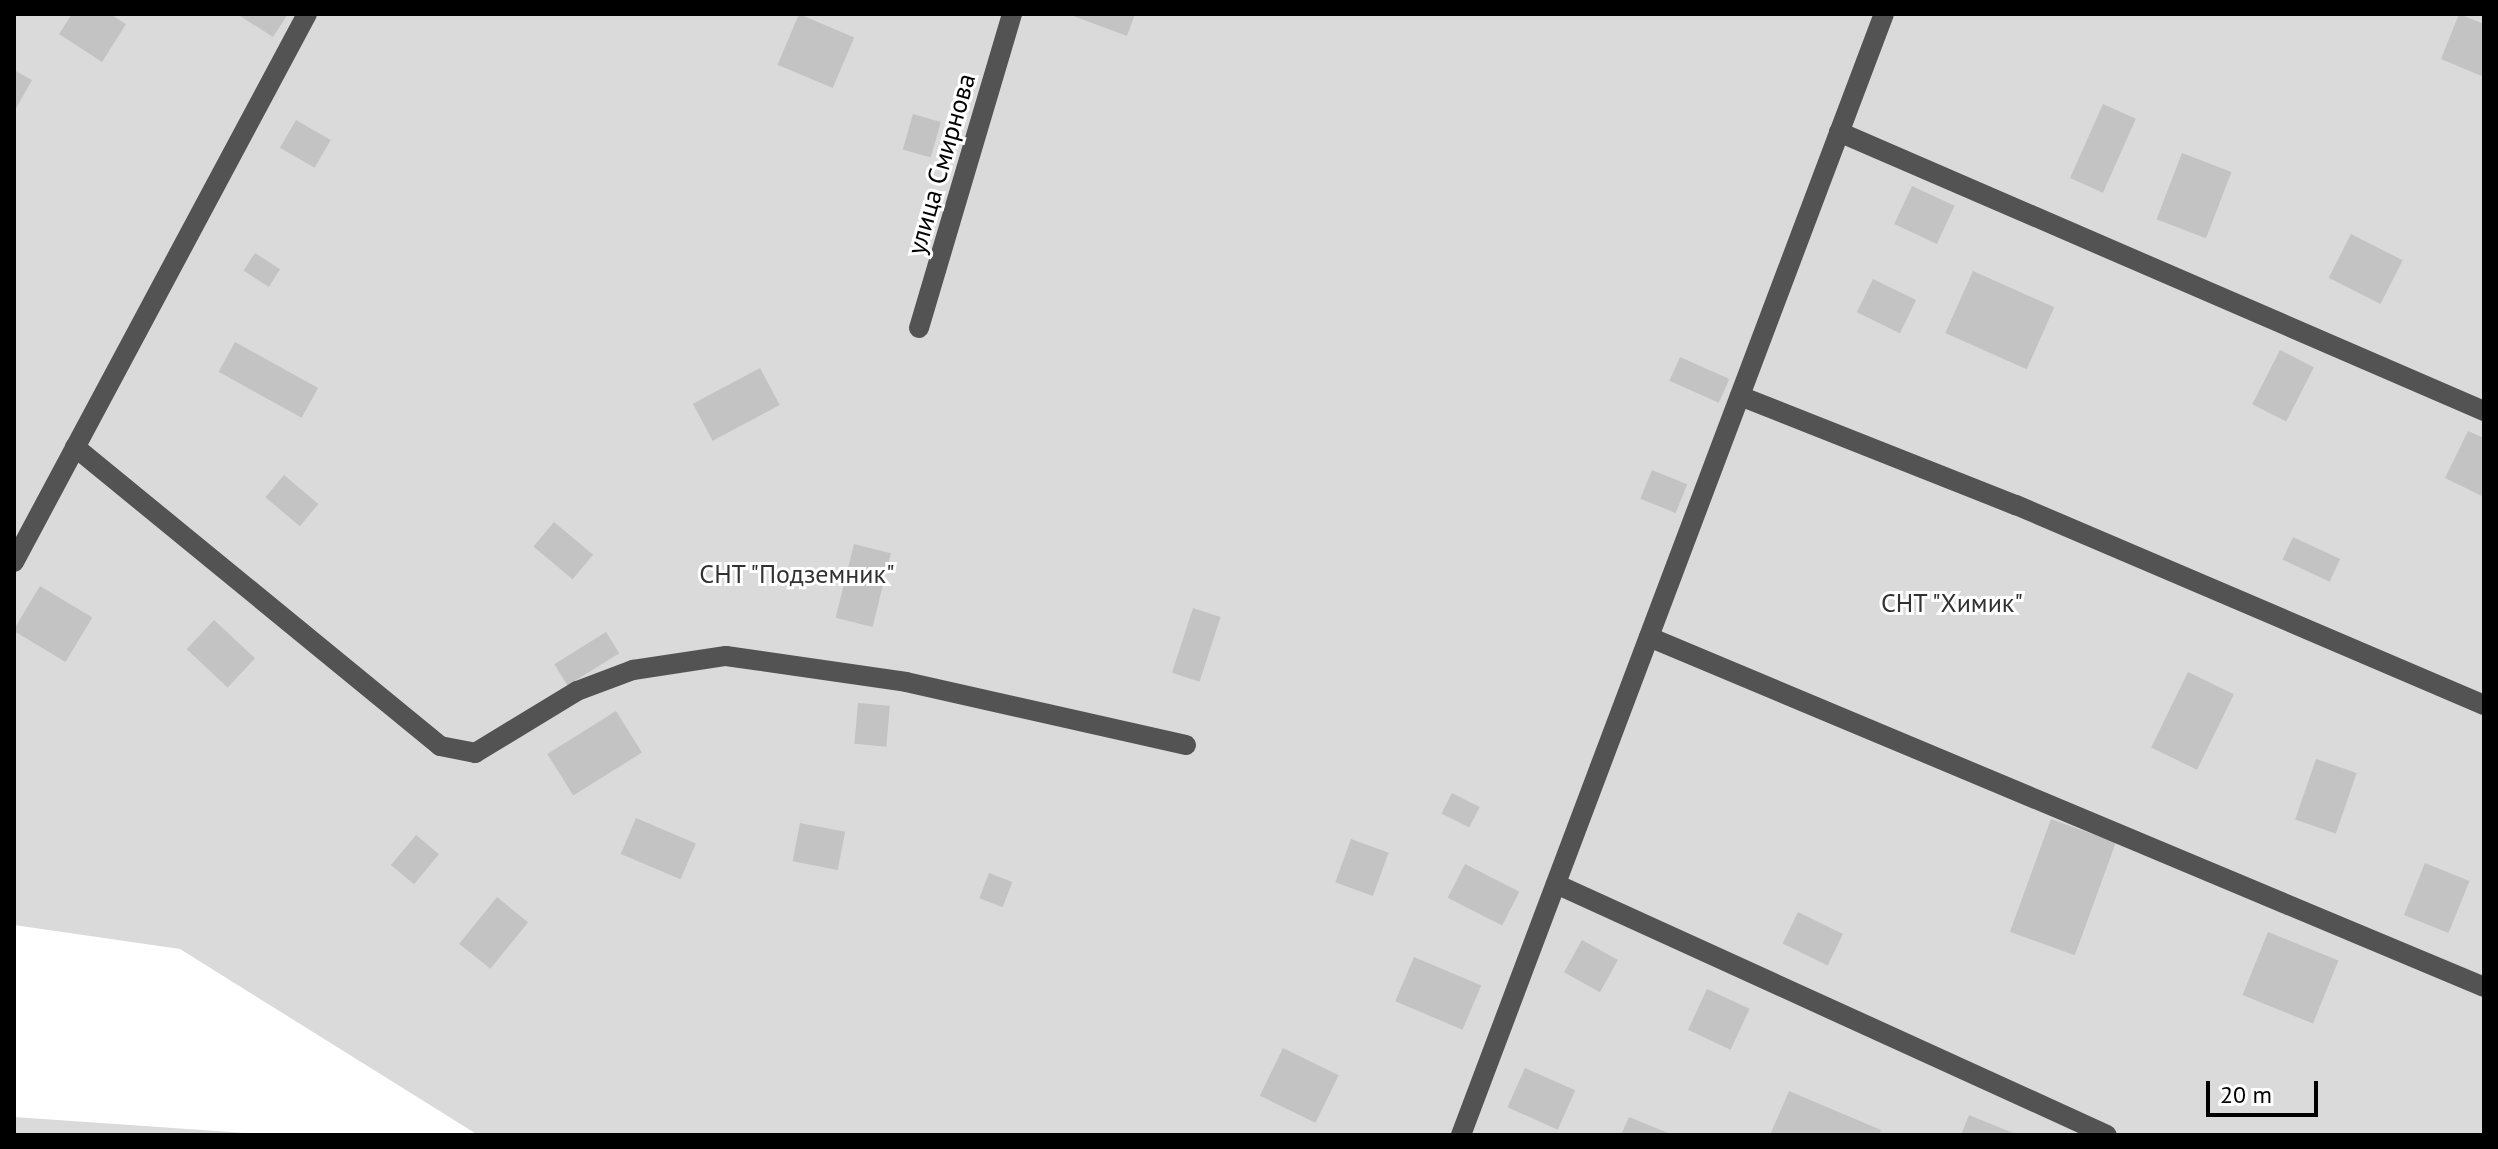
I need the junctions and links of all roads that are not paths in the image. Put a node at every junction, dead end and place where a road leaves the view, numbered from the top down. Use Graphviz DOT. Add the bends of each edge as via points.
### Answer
graph roads {
  1 [pos="307,14"];
  2 [pos="1012,14"];
  3 [pos="1884,14"];
  4 [pos="1839,132"];
  5 [pos="919,328"];
  6 [pos="1740,396"];
  7 [pos="2484,411"];
  8 [pos="75,447"];
  9 [pos="14,562"];
  10 [pos="1649,637"];
  11 [pos="2484,705"];
  12 [pos="1186,745"];
  13 [pos="1556,884"];
  14 [pos="2484,987"];
  15 [pos="1461,1135"];
  16 [pos="2107,1135"];
  1 -- 8 [label="street"];
  2 -- 5 [label="street, улица Смирнова"];
  3 -- 4 [label="street"];
  4 -- 6 [label="street"];
  4 -- 7 [label="street"];
  6 -- 10 [label="street"];
  6 -- 11 [label="street" via="2016,505"];
  8 -- 9 [label="street"];
  8 -- 12 [label="street" via="440,746 475,753 577,691 633,670 726,656 906,682"];
  10 -- 13 [label="street"];
  10 -- 14 [label="street"];
  13 -- 15 [label="street"];
  13 -- 16 [label="street"];
}
